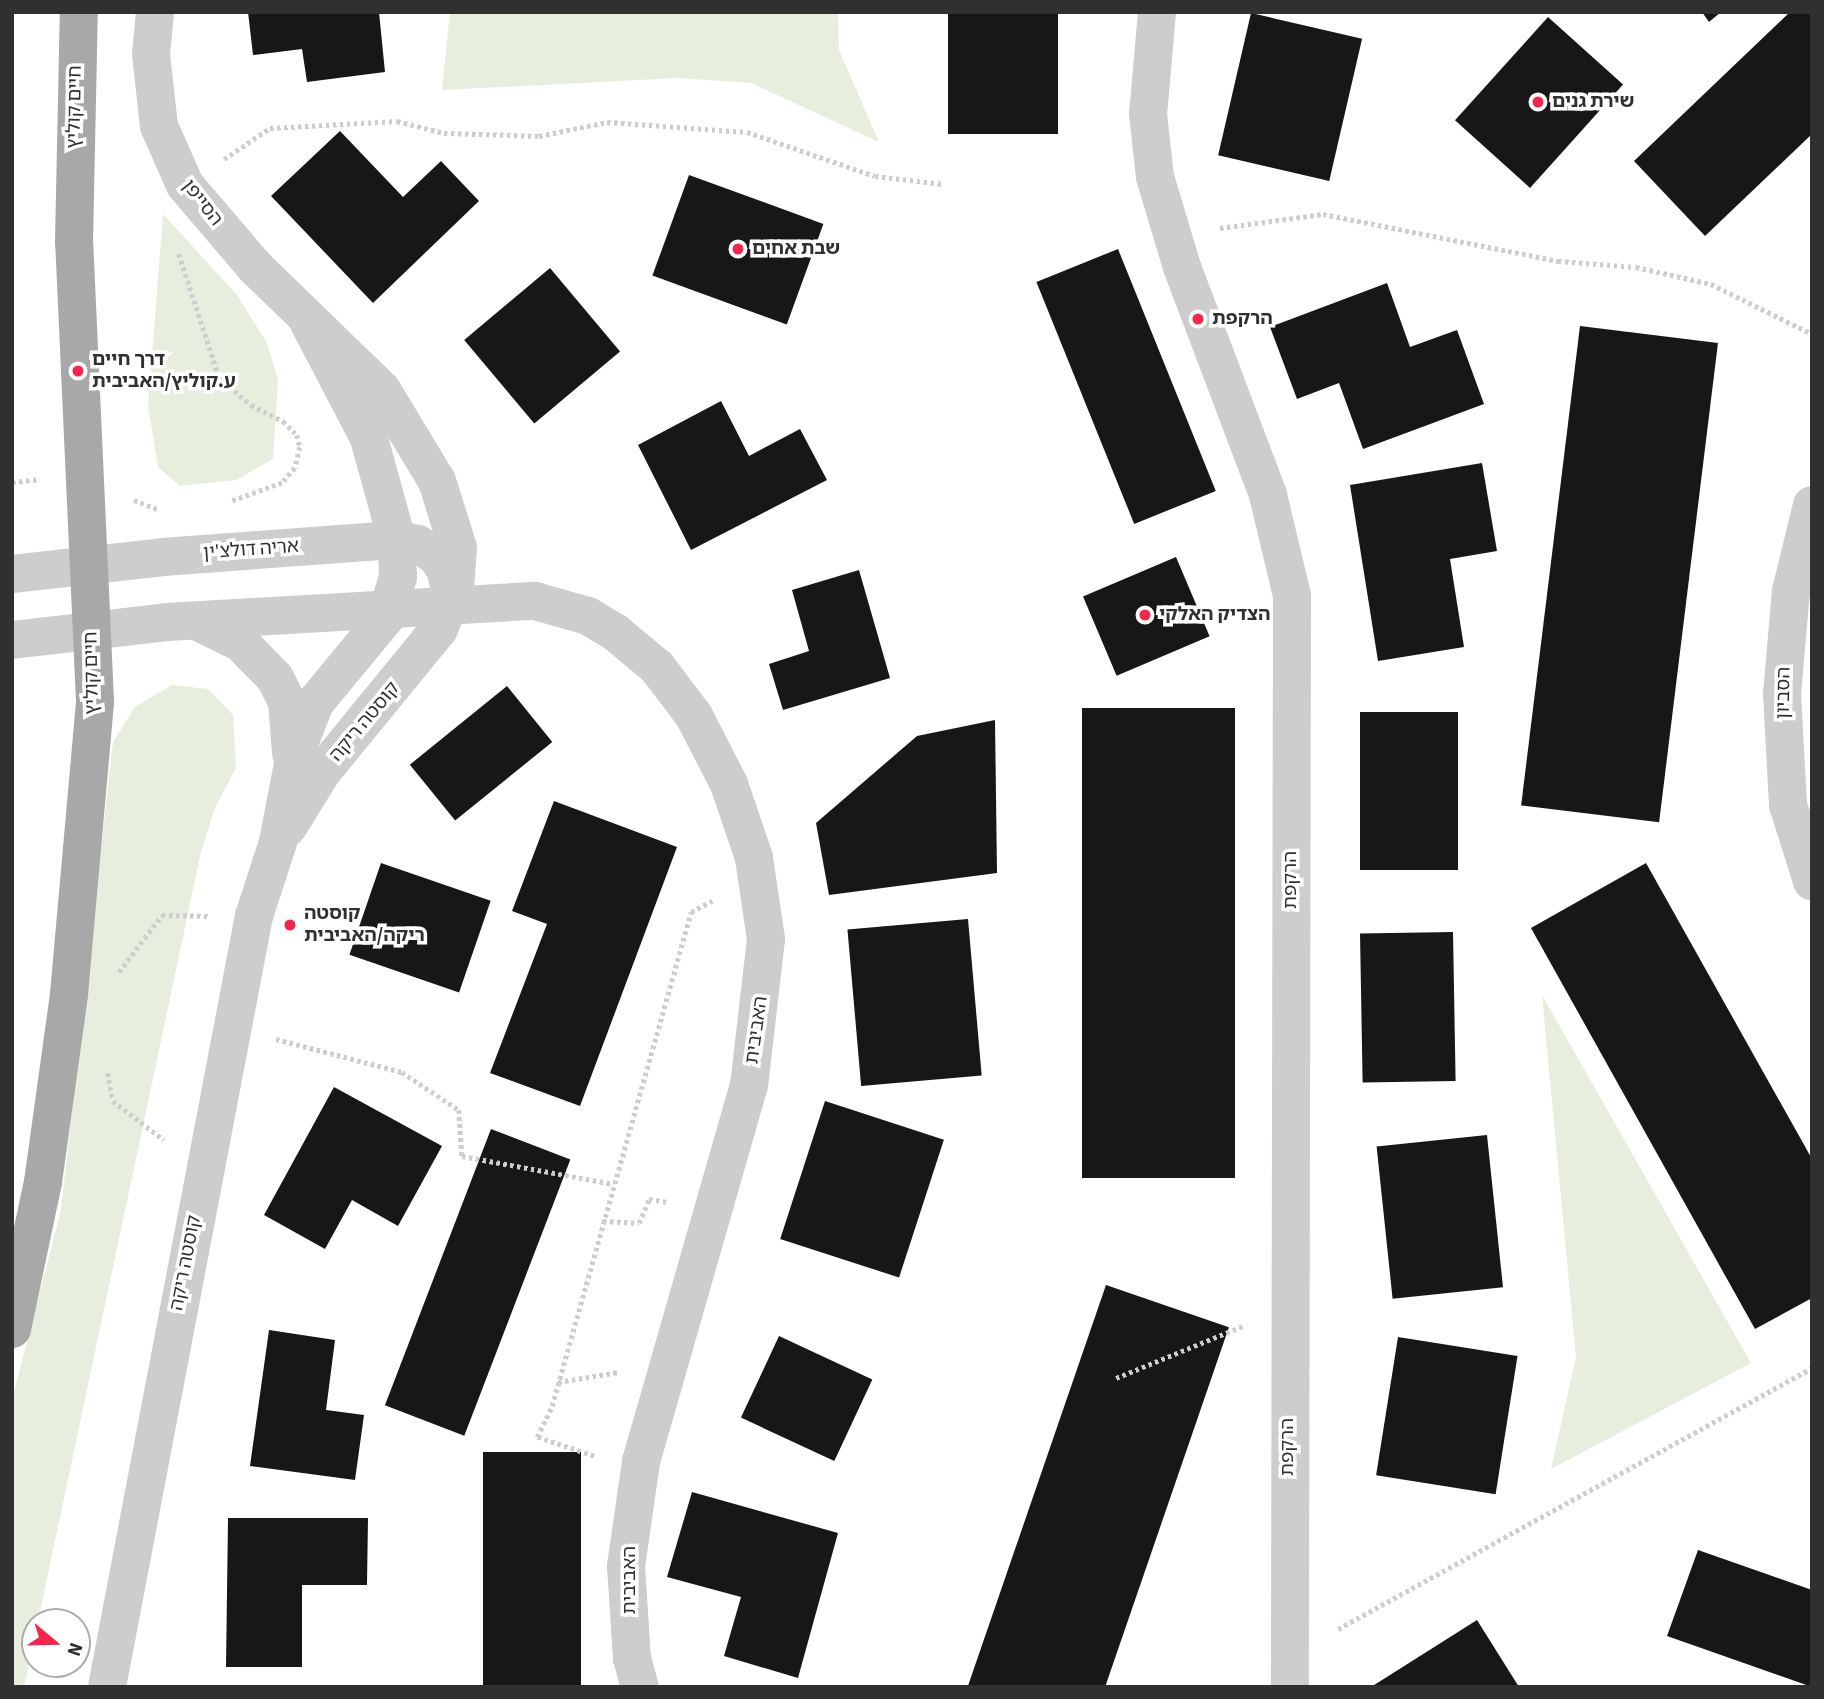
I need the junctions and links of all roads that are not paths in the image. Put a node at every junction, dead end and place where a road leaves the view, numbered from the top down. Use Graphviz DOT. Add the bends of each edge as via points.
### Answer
graph roads {
  1 [pos="79,12"];
  2 [pos="155,12"];
  3 [pos="1157,12"];
  4 [pos="309,323"];
  5 [pos="1812,505"];
  6 [pos="397,540"];
  7 [pos="89,566"];
  8 [pos="12,574"];
  9 [pos="451,603"];
  10 [pos="391,607"];
  11 [pos="194,620"];
  12 [pos="92,631"];
  13 [pos="12,640"];
  14 [pos="290,776"];
  15 [pos="278,842"];
  16 [pos="1812,881"];
  17 [pos="12,1328"];
  18 [pos="1289,1672"];
  19 [pos="107,1687"];
  20 [pos="640,1687"];
  1 -- 7 [label="main road, חיים קוליץ" via="74,242"];
  2 -- 4 [label="street, הסייפן" via="151,54 159,126 185,185"];
  3 -- 18 [label="street, הרקפת" via="1148,114 1155,177 1268,495 1292,596"];
  4 -- 6 [label="street, הסייפן" via="369,438"];
  4 -- 9 [label="street, הסייפן" via="382,390 425,454 457,548"];
  5 -- 16 [label="street, הסביון" via="1791,591 1782,694 1788,805"];
  6 -- 7 [label="street, אריה דולצ'ין"];
  6 -- 9 [label="street, אריה דולצ'ין" via="418,544 442,563"];
  6 -- 10 [label="street, הסייפן" via="398,577"];
  7 -- 8 [label="street, אריה דולצ'ין"];
  7 -- 12 [label="main road, חיים קוליץ"];
  9 -- 10 [label="street, האביבית"];
  9 -- 15 [label="street, קוסטה ריקה" via="429,645 323,772"];
  9 -- 20 [label="street, האביבית" via="535,601 588,616 657,667 694,716 729,784 754,858 766,939 749,1085 641,1462 626,1566 632,1658"];
  10 -- 11 [label="street"];
  10 -- 14 [label="street, קוסטה ריקה" via="376,632 315,703"];
  11 -- 12 [label="street"];
  11 -- 14 [label="street" via="242,643 275,678 287,702 293,737"];
  12 -- 13 [label="street"];
  12 -- 17 [label="main road, חיים קוליץ" via="94,701 69,994 43,1182"];
  14 -- 15 [label="street, קוסטה ריקה"];
  15 -- 19 [label="street, קוסטה ריקה" via="254,916"];
}
